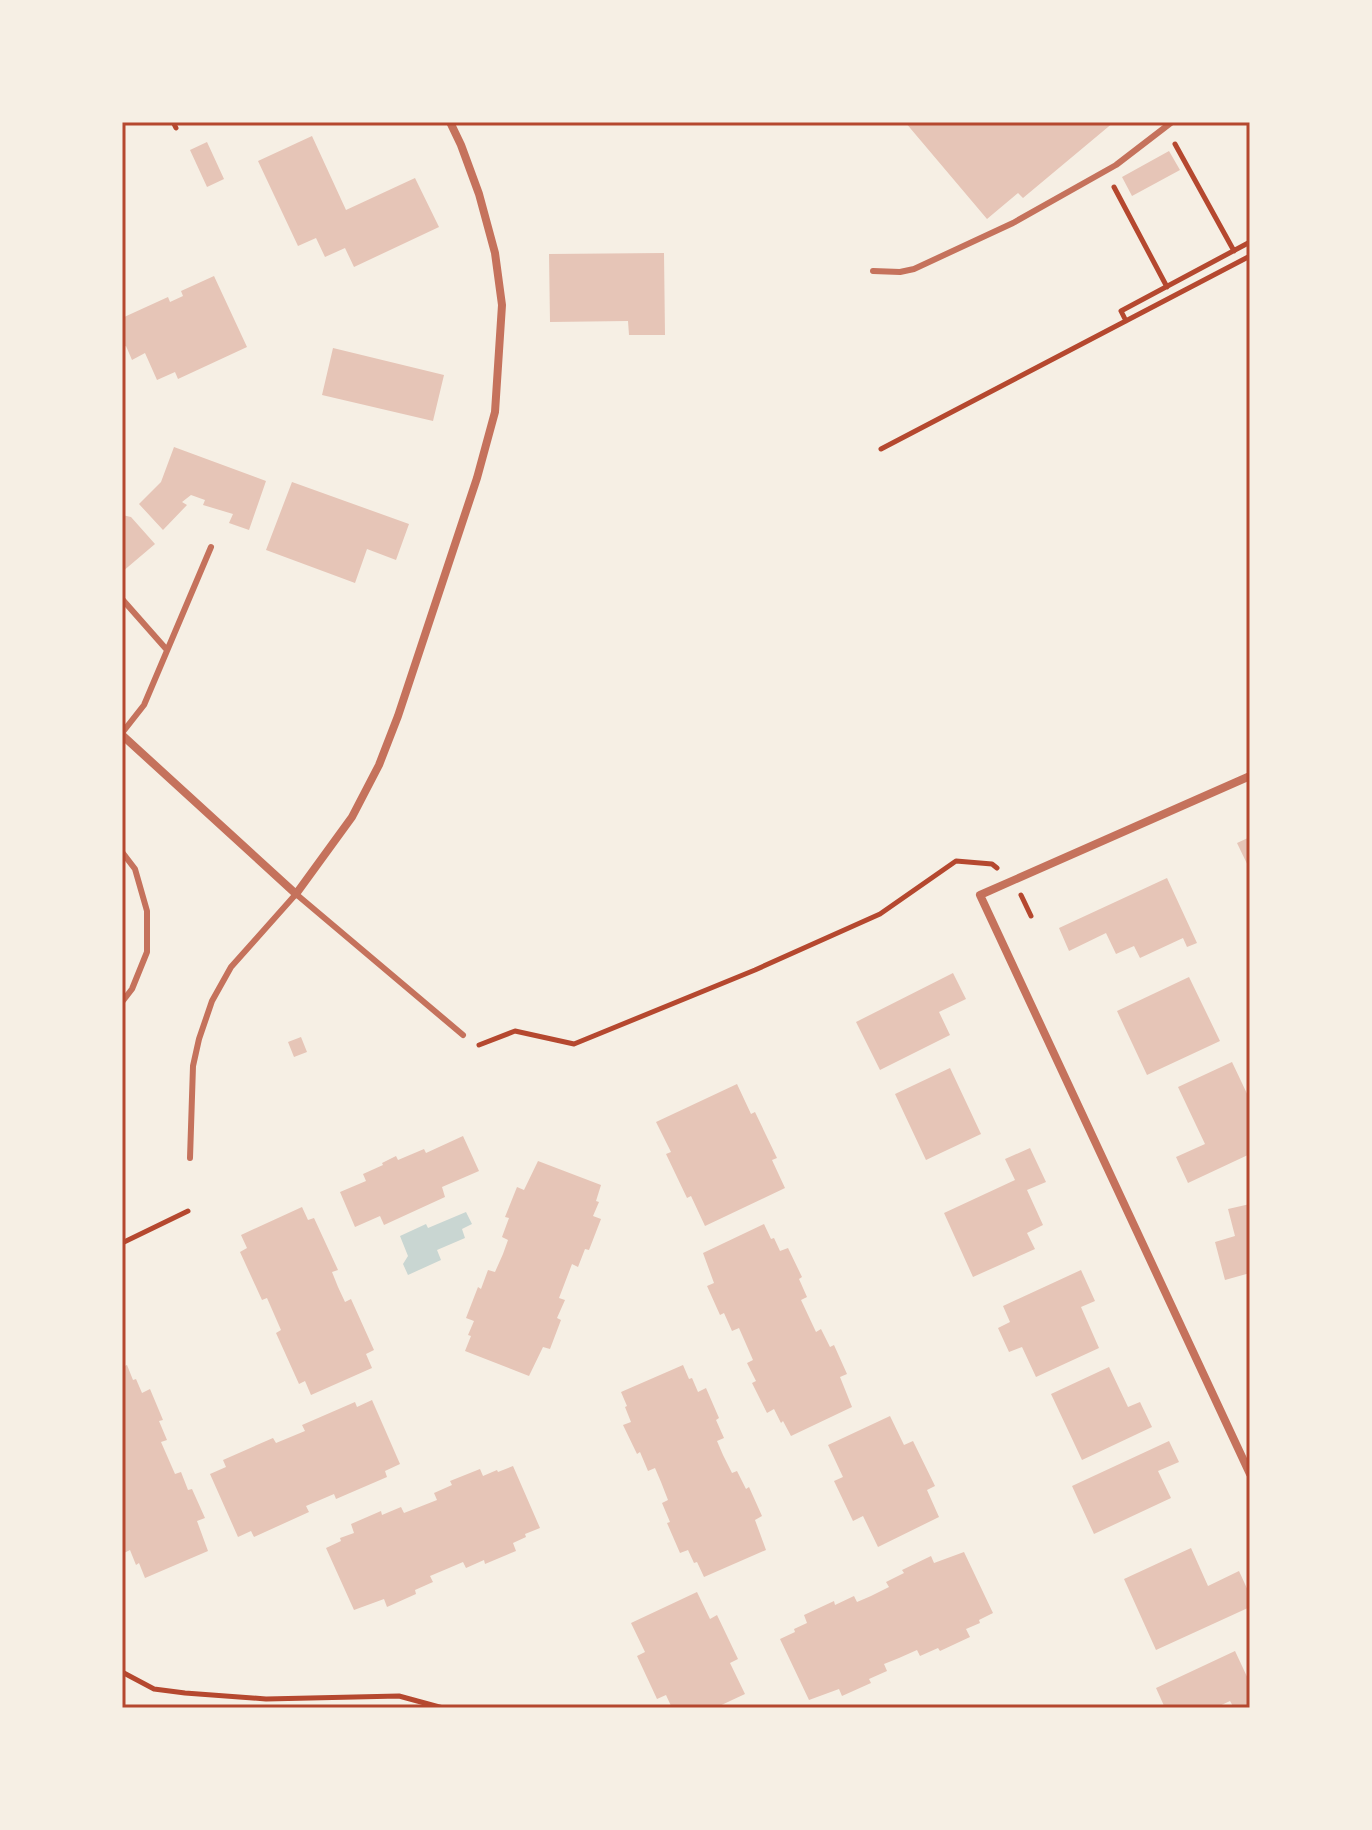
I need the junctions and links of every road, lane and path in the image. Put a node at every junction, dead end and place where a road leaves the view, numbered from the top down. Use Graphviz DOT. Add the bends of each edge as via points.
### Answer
graph roads {
  1 [pos="450,122"];
  2 [pos="1172,122"];
  3 [pos="1188,165"];
  4 [pos="1122,201"];
  5 [pos="1250,242"];
  6 [pos="1234,251"];
  7 [pos="1250,256"];
  8 [pos="873,271"];
  9 [pos="1167,287"];
  10 [pos="1126,321"];
  11 [pos="881,449"];
  12 [pos="211,547"];
  13 [pos="122,599"];
  14 [pos="167,650"];
  15 [pos="122,734"];
  16 [pos="1250,776"];
  17 [pos="122,852"];
  18 [pos="992,864"];
  19 [pos="296,894"];
  20 [pos="122,1002"];
  21 [pos="463,1035"];
  22 [pos="477,1046"];
  23 [pos="190,1158"];
  24 [pos="188,1211"];
  25 [pos="122,1243"];
  26 [pos="1250,1474"];
  27 [pos="122,1672"];
  28 [pos="443,1708"];
  1 -- 19 [label="street" via="479,194 495,253 502,305 495,412 379,765 352,817"];
  2 -- 8 [label="lane" via="1116,165 1013,223 914,269"];
  3 -- 6 [label="path"];
  4 -- 9 [label="path"];
  5 -- 6 [label="path"];
  6 -- 9 [label="path"];
  7 -- 10 [label="path"];
  9 -- 10 [label="path" via="1121,311"];
  10 -- 11 [label="path"];
  12 -- 14 [label="lane"];
  13 -- 14 [label="lane"];
  14 -- 15 [label="lane" via="144,705"];
  15 -- 19 [label="street"];
  16 -- 26 [label="street" via="980,895"];
  17 -- 20 [label="lane" via="135,869 147,911 147,952"];
  18 -- 22 [label="path" via="956,861 880,914 574,1044 515,1031"];
  19 -- 21 [label="lane"];
  19 -- 23 [label="lane" via="231,967 212,1001 193,1066"];
  24 -- 25 [label="path"];
  27 -- 28 [label="path" via="154,1689 185,1693 266,1699 399,1696"];
}
